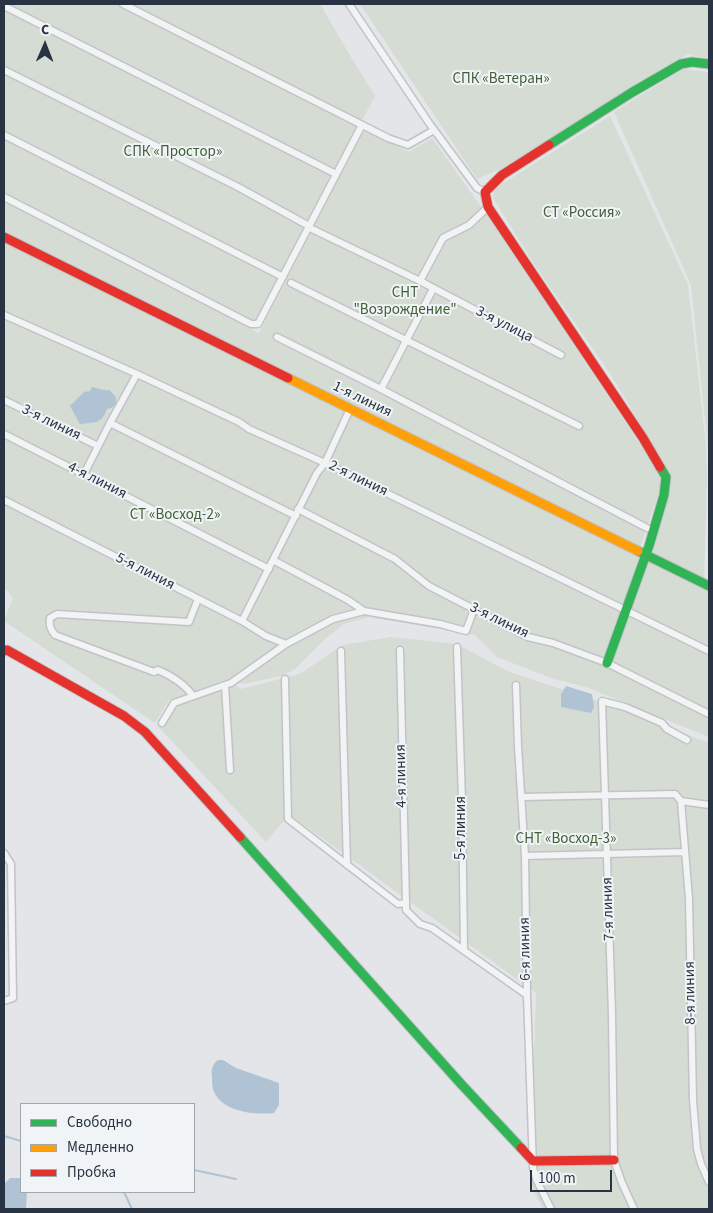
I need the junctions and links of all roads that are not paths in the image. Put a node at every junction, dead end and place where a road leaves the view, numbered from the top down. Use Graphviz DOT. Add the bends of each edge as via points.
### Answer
graph roads {
  1 [pos="123,4"];
  2 [pos="348,4"];
  3 [pos="4,6"];
  4 [pos="709,64"];
  5 [pos="4,70"];
  6 [pos="362,125"];
  7 [pos="434,130"];
  8 [pos="4,135"];
  9 [pos="336,174"];
  10 [pos="486,192"];
  11 [pos="4,197"];
  12 [pos="488,207"];
  13 [pos="311,228"];
  14 [pos="4,237"];
  15 [pos="283,277"];
  16 [pos="420,281"];
  17 [pos="291,282"];
  18 [pos="433,289"];
  19 [pos="4,315"];
  20 [pos="277,337"];
  21 [pos="406,340"];
  22 [pos="561,355"];
  23 [pos="137,374"];
  24 [pos="381,389"];
  25 [pos="4,400"];
  26 [pos="350,409"];
  27 [pos="110,423"];
  28 [pos="578,426"];
  29 [pos="4,434"];
  30 [pos="98,446"];
  31 [pos="325,463"];
  32 [pos="84,474"];
  33 [pos="4,500"];
  34 [pos="297,512"];
  35 [pos="647,528"];
  36 [pos="645,556"];
  37 [pos="273,560"];
  38 [pos="269,569"];
  39 [pos="709,586"];
  40 [pos="198,599"];
  41 [pos="474,609"];
  42 [pos="364,611"];
  43 [pos="625,611"];
  44 [pos="242,621"];
  45 [pos="286,644"];
  46 [pos="457,647"];
  47 [pos="400,650"];
  48 [pos="4,651"];
  49 [pos="341,651"];
  50 [pos="709,651"];
  51 [pos="607,663"];
  52 [pos="285,679"];
  53 [pos="228,684"];
  54 [pos="516,685"];
  55 [pos="192,696"];
  56 [pos="709,714"];
  57 [pos="162,723"];
  58 [pos="687,740"];
  59 [pos="230,770"];
  60 [pos="606,795"];
  61 [pos="521,797"];
  62 [pos="681,801"];
  63 [pos="709,805"];
  64 [pos="685,852"];
  65 [pos="4,853"];
  66 [pos="608,853"];
  67 [pos="525,856"];
  68 [pos="347,864"];
  69 [pos="406,903"];
  70 [pos="464,949"];
  71 [pos="527,995"];
  72 [pos="4,1002"];
  73 [pos="614,1160"];
  74 [pos="533,1161"];
  75 [pos="709,1182"];
  76 [pos="551,1209"];
  77 [pos="634,1209"];
  1 -- 6 [label="street"];
  2 -- 7 [label="street"];
  3 -- 9 [label="street"];
  4 -- 10 [label="street" via="682,64 631,93 502,175"];
  5 -- 13 [label="street, 3-я улица" via="238,187"];
  6 -- 7 [label="street" via="408,145"];
  6 -- 9 [label="street"];
  7 -- 10 [label="street" via="477,188"];
  8 -- 15 [label="street"];
  9 -- 13 [label="street"];
  10 -- 12 [label="street"];
  11 -- 15 [label="street" via="251,324 258,324"];
  12 -- 16 [label="street" via="469,224 443,238"];
  12 -- 36 [label="street" via="666,477 664,495"];
  13 -- 15 [label="street"];
  13 -- 16 [label="street, 3-я улица"];
  14 -- 26 [label="street, 1-я линия"];
  16 -- 18 [label="street, 3-я улица"];
  17 -- 21 [label="street"];
  18 -- 21 [label="street"];
  18 -- 22 [label="street, 3-я улица"];
  19 -- 23 [label="street, 2-я линия"];
  20 -- 24 [label="street"];
  21 -- 24 [label="street"];
  21 -- 28 [label="street"];
  23 -- 27 [label="street"];
  23 -- 31 [label="street, 2-я линия"];
  24 -- 35 [label="street"];
  25 -- 30 [label="street, 3-я линия"];
  26 -- 31 [label="street"];
  26 -- 36 [label="street, 1-я линия"];
  27 -- 30 [label="street"];
  27 -- 34 [label="street, 3-я линия"];
  29 -- 32 [label="street, 4-я линия"];
  30 -- 32 [label="street"];
  31 -- 34 [label="street"];
  31 -- 43 [label="street, 2-я линия"];
  32 -- 38 [label="street, 4-я линия"];
  33 -- 40 [label="street, 5-я линия"];
  34 -- 37 [label="street"];
  34 -- 41 [label="street, 3-я линия" via="395,558 429,586"];
  36 -- 39 [label="street, 1-я линия"];
  36 -- 43 [label="street"];
  37 -- 38 [label="street"];
  37 -- 42 [label="street"];
  38 -- 44 [label="street"];
  40 -- 44 [label="street, 5-я линия"];
  40 -- 55 [label="street" via="189,622 58,614 50,618 49,624 54,635 154,672 164,672 180,682"];
  41 -- 42 [label="street" via="466,631"];
  41 -- 51 [label="street, 3-я линия" via="528,637"];
  42 -- 45 [label="street" via="333,619"];
  43 -- 50 [label="street, 2-я линия"];
  43 -- 51 [label="street"];
  44 -- 45 [label="street, 5-я линия"];
  45 -- 53 [label="street"];
  46 -- 70 [label="street, 5-я линия"];
  47 -- 69 [label="street, 4-я линия"];
  48 -- 74 [label="street" via="145,732"];
  49 -- 68 [label="street"];
  51 -- 56 [label="street, 3-я линия"];
  52 -- 68 [label="street" via="288,819"];
  53 -- 55 [label="street"];
  53 -- 59 [label="street"];
  54 -- 61 [label="street, 6-я линия"];
  55 -- 57 [label="street" via="174,703"];
  58 -- 60 [label="street, 7-я линия" via="667,729 662,722 602,700"];
  60 -- 61 [label="street"];
  60 -- 62 [label="street" via="675,794"];
  60 -- 66 [label="street, 7-я линия"];
  61 -- 67 [label="street, 6-я линия"];
  62 -- 63 [label="street"];
  62 -- 64 [label="street, 8-я линия"];
  64 -- 66 [label="street"];
  64 -- 75 [label="street, 8-я линия" via="689,899 692,1100 697,1149"];
  65 -- 72 [label="street" via="11,864 13,998"];
  66 -- 67 [label="street"];
  66 -- 73 [label="street, 7-я линия"];
  67 -- 71 [label="street, 6-я линия"];
  68 -- 69 [label="street" via="398,904"];
  69 -- 70 [label="street" via="406,910 420,924"];
  70 -- 71 [label="street"];
  71 -- 74 [label="street, 6-я линия"];
  73 -- 74 [label="street"];
  73 -- 77 [label="street, 7-я линия"];
  74 -- 76 [label="street, 6-я линия" via="537,1180"];
}
